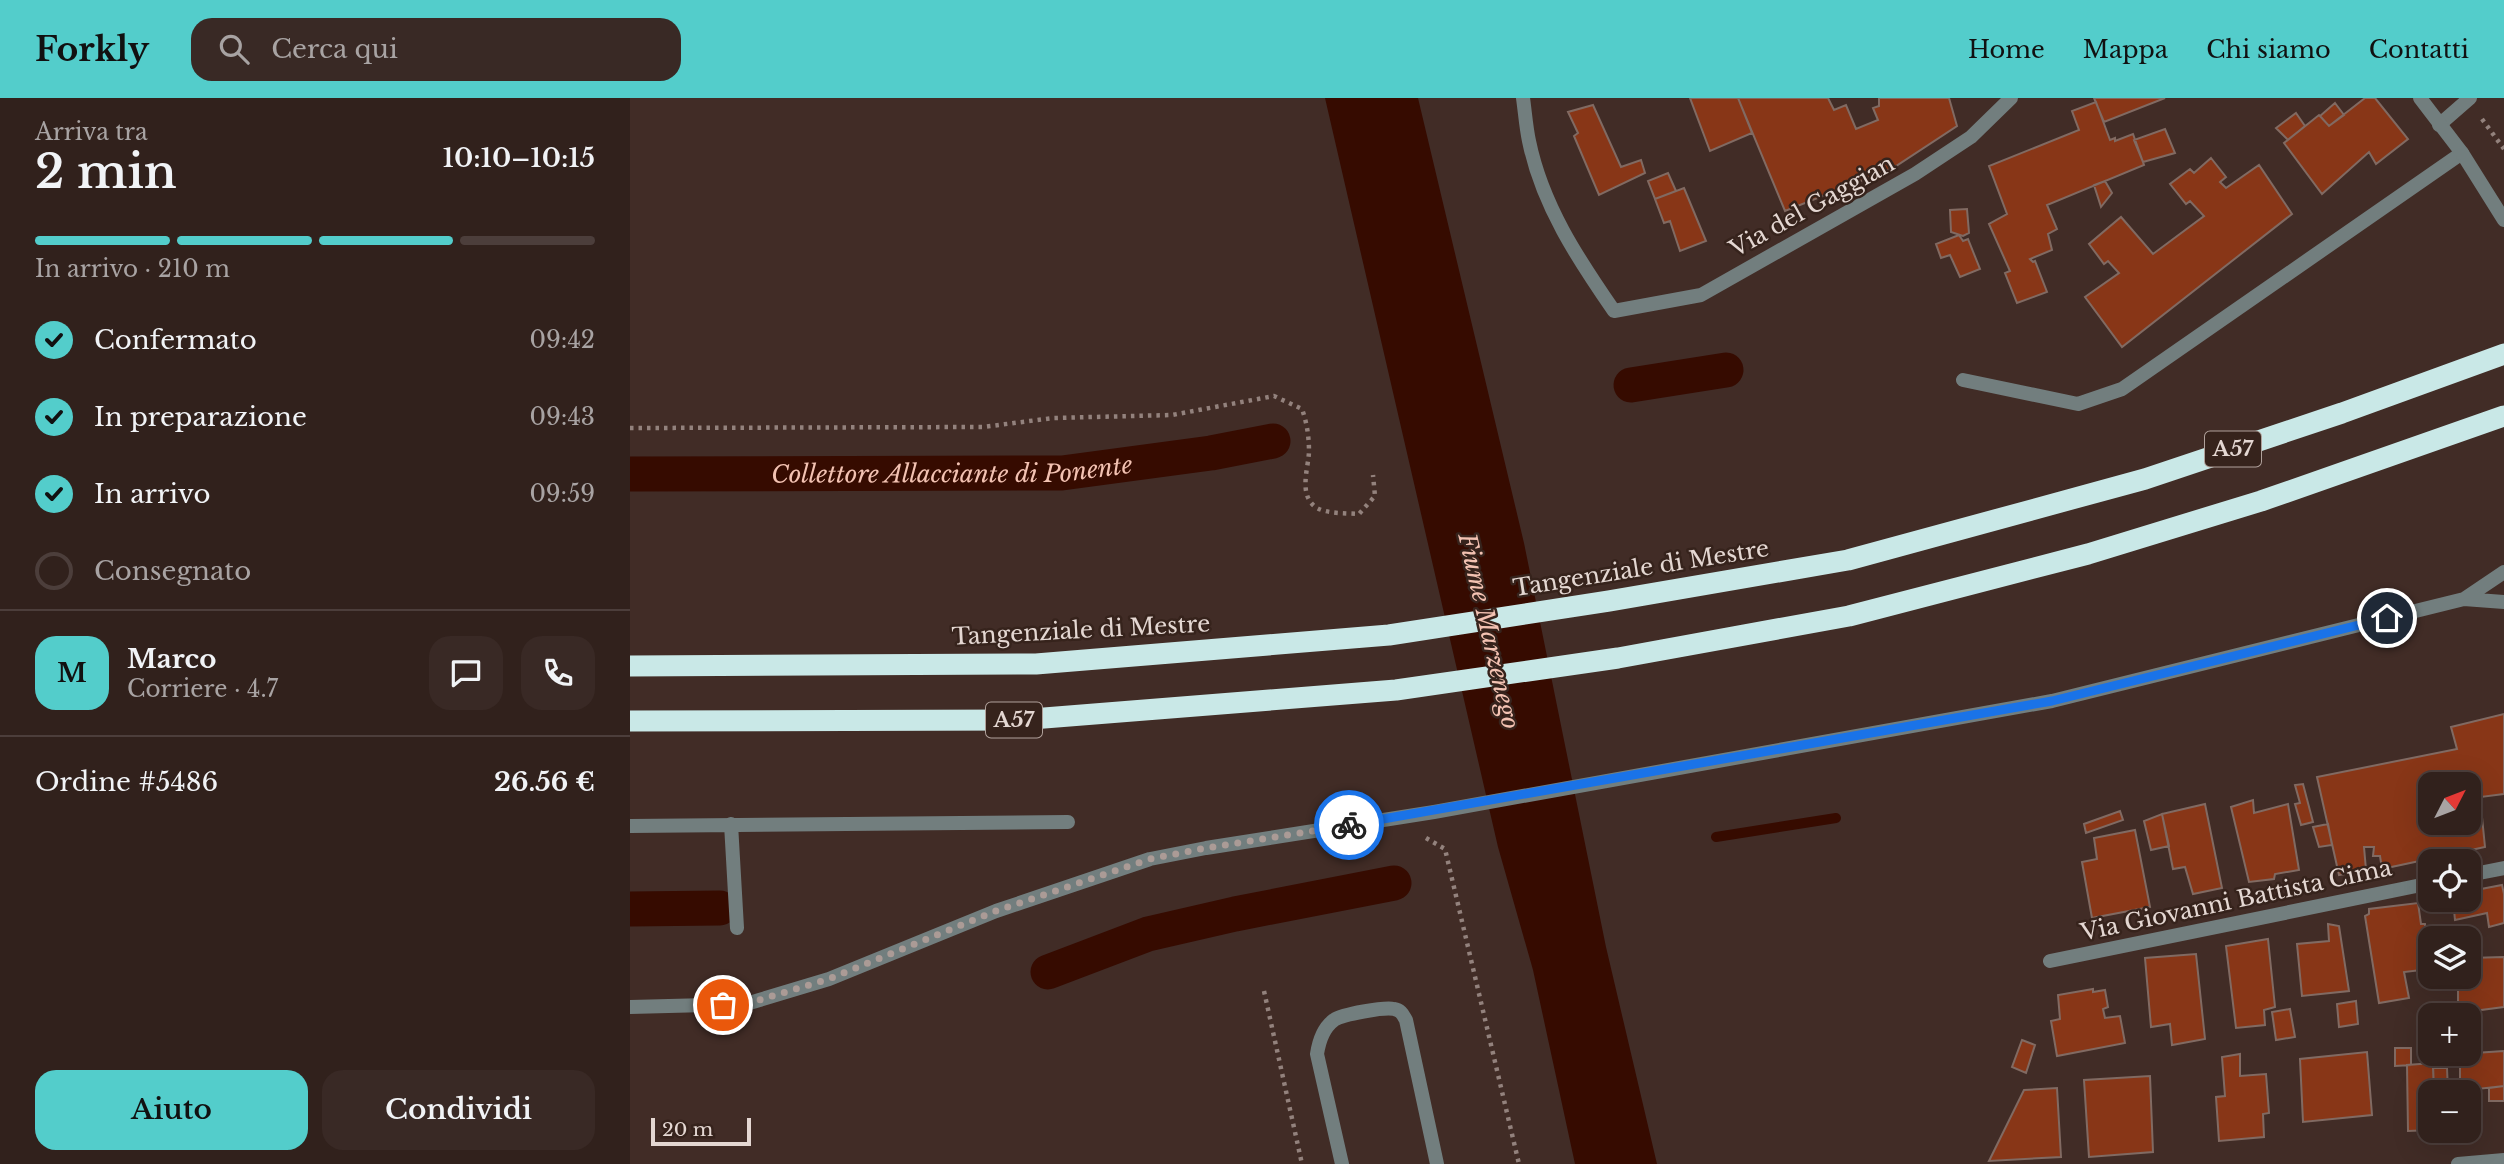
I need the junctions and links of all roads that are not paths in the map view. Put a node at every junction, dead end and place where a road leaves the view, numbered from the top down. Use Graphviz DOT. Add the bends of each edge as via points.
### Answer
graph roads {
  1 [pos="1523,98"];
  2 [pos="2011,98"];
  3 [pos="2420,98"];
  4 [pos="2469,99"];
  5 [pos="2439,125"];
  6 [pos="2462,153"];
  7 [pos="2504,220"];
  8 [pos="2504,354"];
  9 [pos="1963,380"];
  10 [pos="2504,416"];
  11 [pos="2504,572"];
  12 [pos="2464,599"];
  13 [pos="2504,601"];
  14 [pos="630,666"];
  15 [pos="630,721"];
  16 [pos="1068,822"];
  17 [pos="731,824"];
  18 [pos="630,826"];
  19 [pos="2504,868"];
  20 [pos="2481,873"];
  21 [pos="2418,886"];
  22 [pos="737,928"];
  23 [pos="2050,961"];
  24 [pos="630,1007"];
  25 [pos="2504,1160"];
  26 [pos="1342,1164"];
  27 [pos="1437,1164"];
  28 [pos="2458,1164"];
  1 -- 2 [label="street, Via del Gaggian" via="1529,142 1550,206 1578,260 1614,311 1701,295 1915,174 1971,136"];
  3 -- 5 [label="street"];
  4 -- 5 [label="street"];
  5 -- 6 [label="street"];
  6 -- 7 [label="street"];
  6 -- 9 [label="street" via="2122,389 2078,404"];
  8 -- 14 [label="highway, Tangenziale di Mestre / A57" via="2145,479 1848,560 1609,601 1389,635 1036,664"];
  10 -- 15 [label="highway, A57" via="2261,501 2088,554 1849,616 1618,658 1396,690 1018,720"];
  11 -- 12 [label="street"];
  12 -- 13 [label="street"];
  12 -- 24 [label="street" via="2052,701 1150,859 996,911 829,979 746,1004"];
  16 -- 17 [label="street"];
  17 -- 18 [label="street"];
  17 -- 22 [label="street"];
  19 -- 20 [label="street"];
  21 -- 23 [label="street, Via Giovanni Battista Cima"];
  25 -- 28 [label="street"];
  26 -- 27 [label="street" via="1317,1054 1320,1038 1335,1019 1345,1015 1393,1009 1406,1020"];
}
